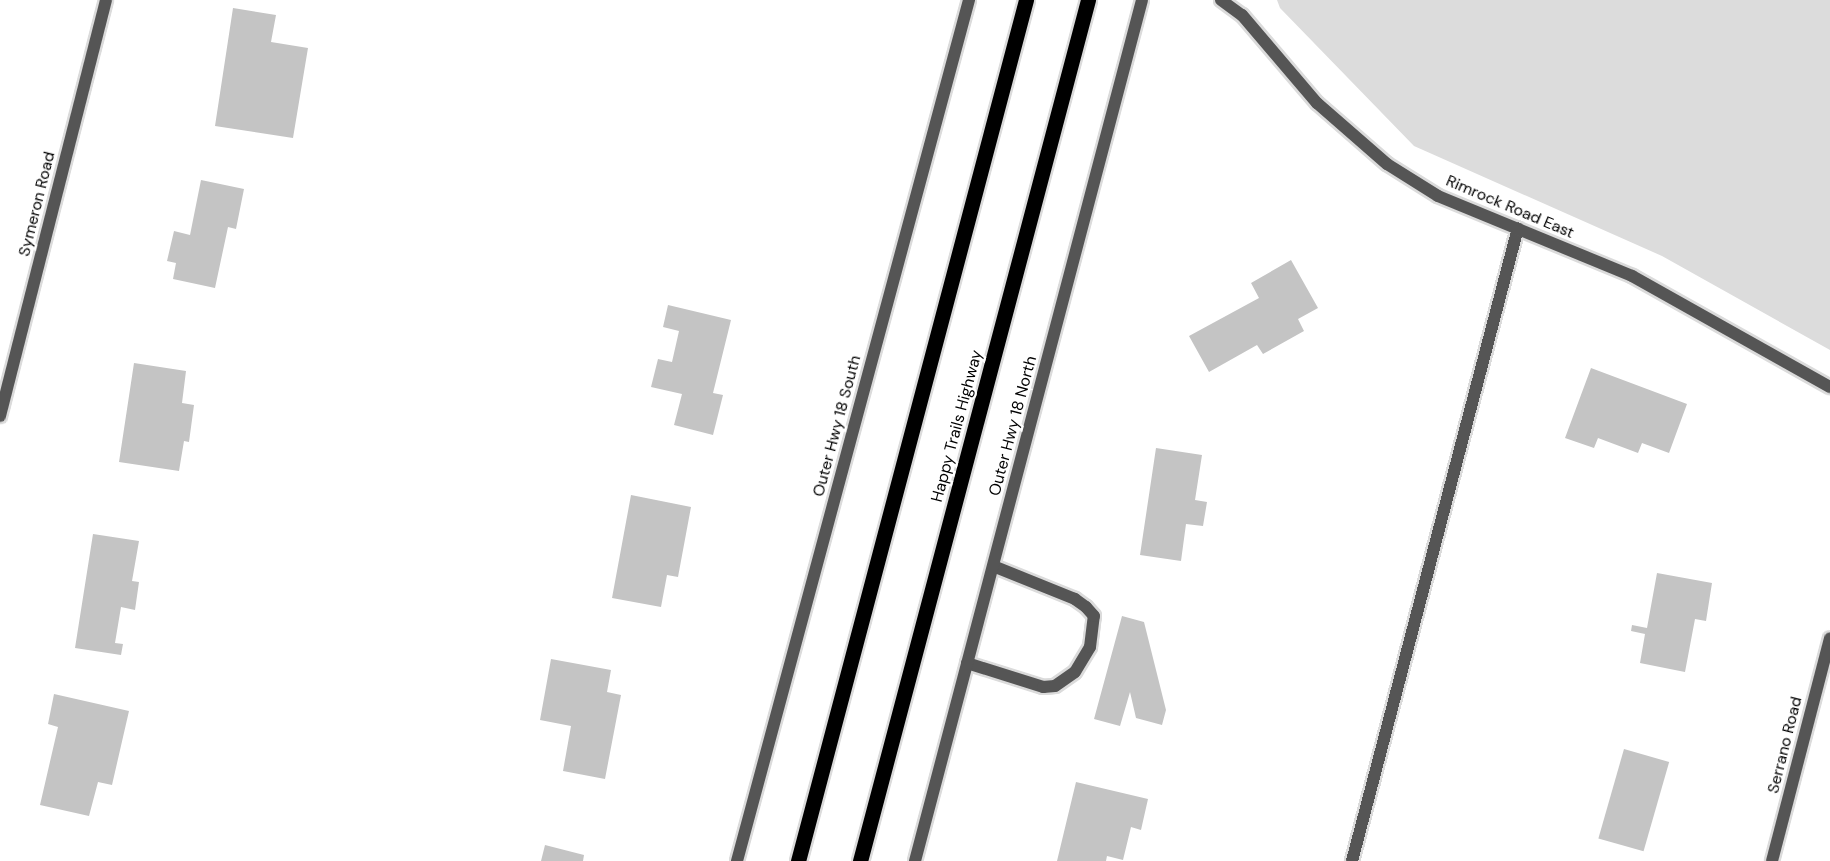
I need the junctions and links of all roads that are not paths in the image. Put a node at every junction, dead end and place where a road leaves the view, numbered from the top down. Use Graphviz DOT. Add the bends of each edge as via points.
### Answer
graph roads {
  1 [pos="106,0"];
  2 [pos="969,0"];
  3 [pos="1026,0"];
  4 [pos="1088,0"];
  5 [pos="1142,0"];
  6 [pos="1221,0"];
  7 [pos="1518,228"];
  8 [pos="1830,387"];
  9 [pos="0,416"];
  10 [pos="993,566"];
  11 [pos="1830,638"];
  12 [pos="967,663"];
  13 [pos="737,861"];
  14 [pos="798,861"];
  15 [pos="860,861"];
  16 [pos="915,861"];
  17 [pos="1352,861"];
  18 [pos="1773,861"];
  1 -- 9 [label="street, Symeron Road"];
  2 -- 13 [label="street, Outer Hwy 18 South"];
  3 -- 14 [label="main road"];
  4 -- 15 [label="main road, Happy Trails Highway"];
  5 -- 10 [label="street, Outer Hwy 18 North"];
  6 -- 7 [label="street, Rimrock Road East" via="1242,15 1317,103 1387,164 1438,196"];
  7 -- 8 [label="street, Rimrock Road East" via="1632,276"];
  7 -- 17 [label="street"];
  10 -- 12 [label="street, Outer Hwy 18 North"];
  10 -- 12 [label="street" via="1086,607 1094,616 1090,647 1075,672 1055,686 1043,687"];
  11 -- 18 [label="street, Serrano Road"];
  12 -- 16 [label="street, Outer Hwy 18 North"];
}
